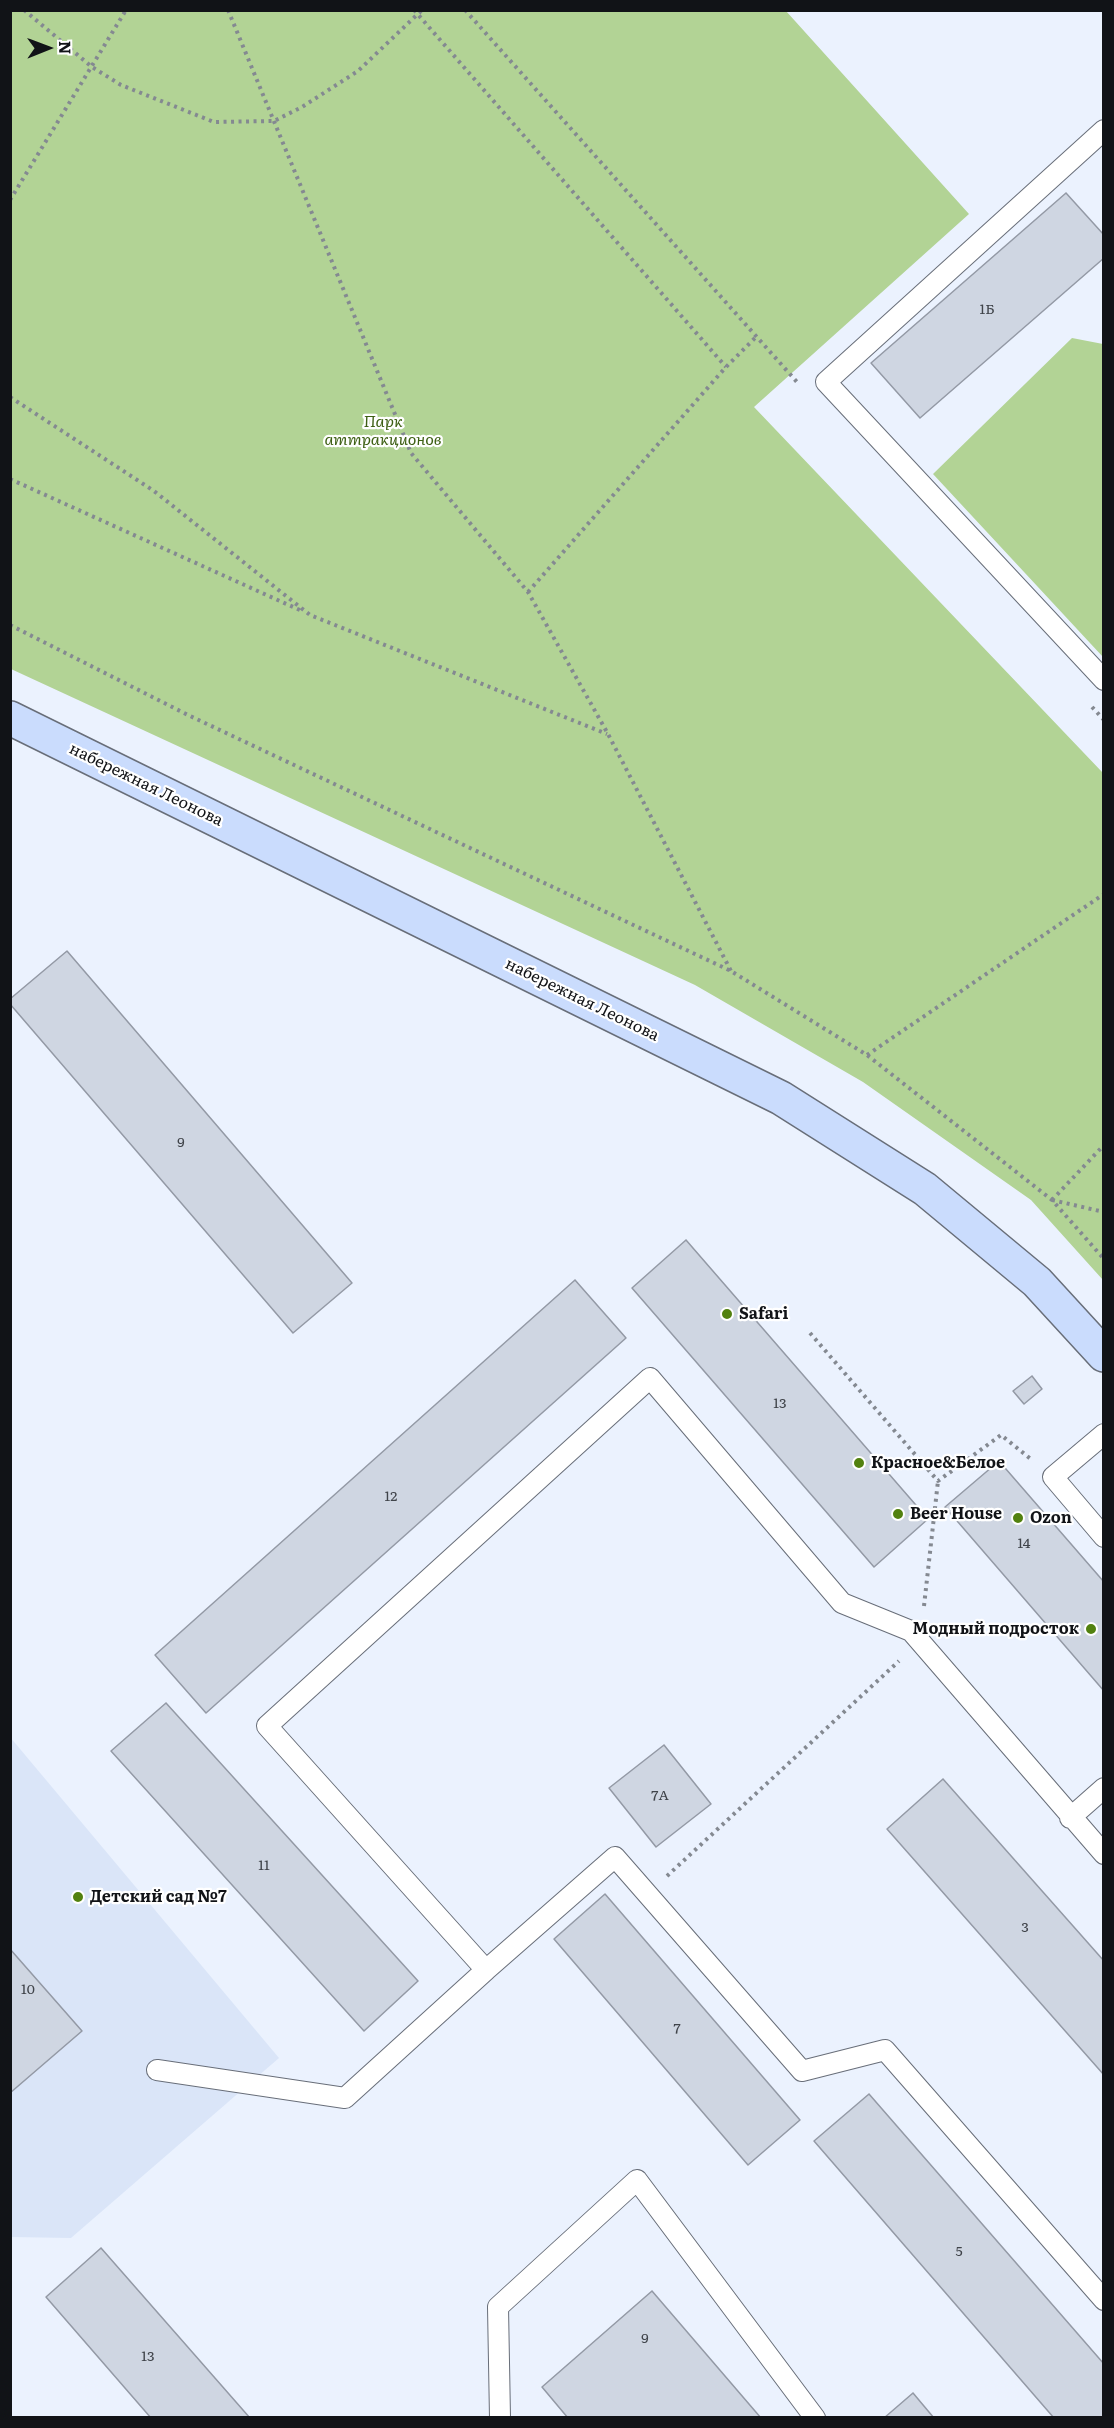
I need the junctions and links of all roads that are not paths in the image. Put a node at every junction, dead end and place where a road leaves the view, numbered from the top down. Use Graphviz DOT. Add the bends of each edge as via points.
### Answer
graph roads {
  1 [pos="1104,130"];
  2 [pos="1104,680"];
  3 [pos="10,718"];
  4 [pos="1104,1355"];
  5 [pos="1104,1434"];
  6 [pos="1104,1537"];
  7 [pos="1104,1788"];
  8 [pos="1070,1818"];
  9 [pos="1104,1854"];
  10 [pos="486,1970"];
  11 [pos="157,2070"];
  12 [pos="1104,2300"];
  13 [pos="500,2418"];
  14 [pos="815,2418"];
  1 -- 2 [label="lane" via="826,382"];
  3 -- 4 [label="main road, набережная Леонова" via="780,1098 925,1188 1037,1282"];
  5 -- 6 [label="lane" via="1053,1477"];
  7 -- 8 [label="lane"];
  8 -- 9 [label="lane"];
  8 -- 10 [label="lane" via="910,1631 842,1603 650,1378 267,1726"];
  10 -- 11 [label="lane" via="345,2098"];
  10 -- 12 [label="lane" via="615,1857 802,2071 885,2050"];
  13 -- 14 [label="lane" via="498,2307 637,2180"];
}
